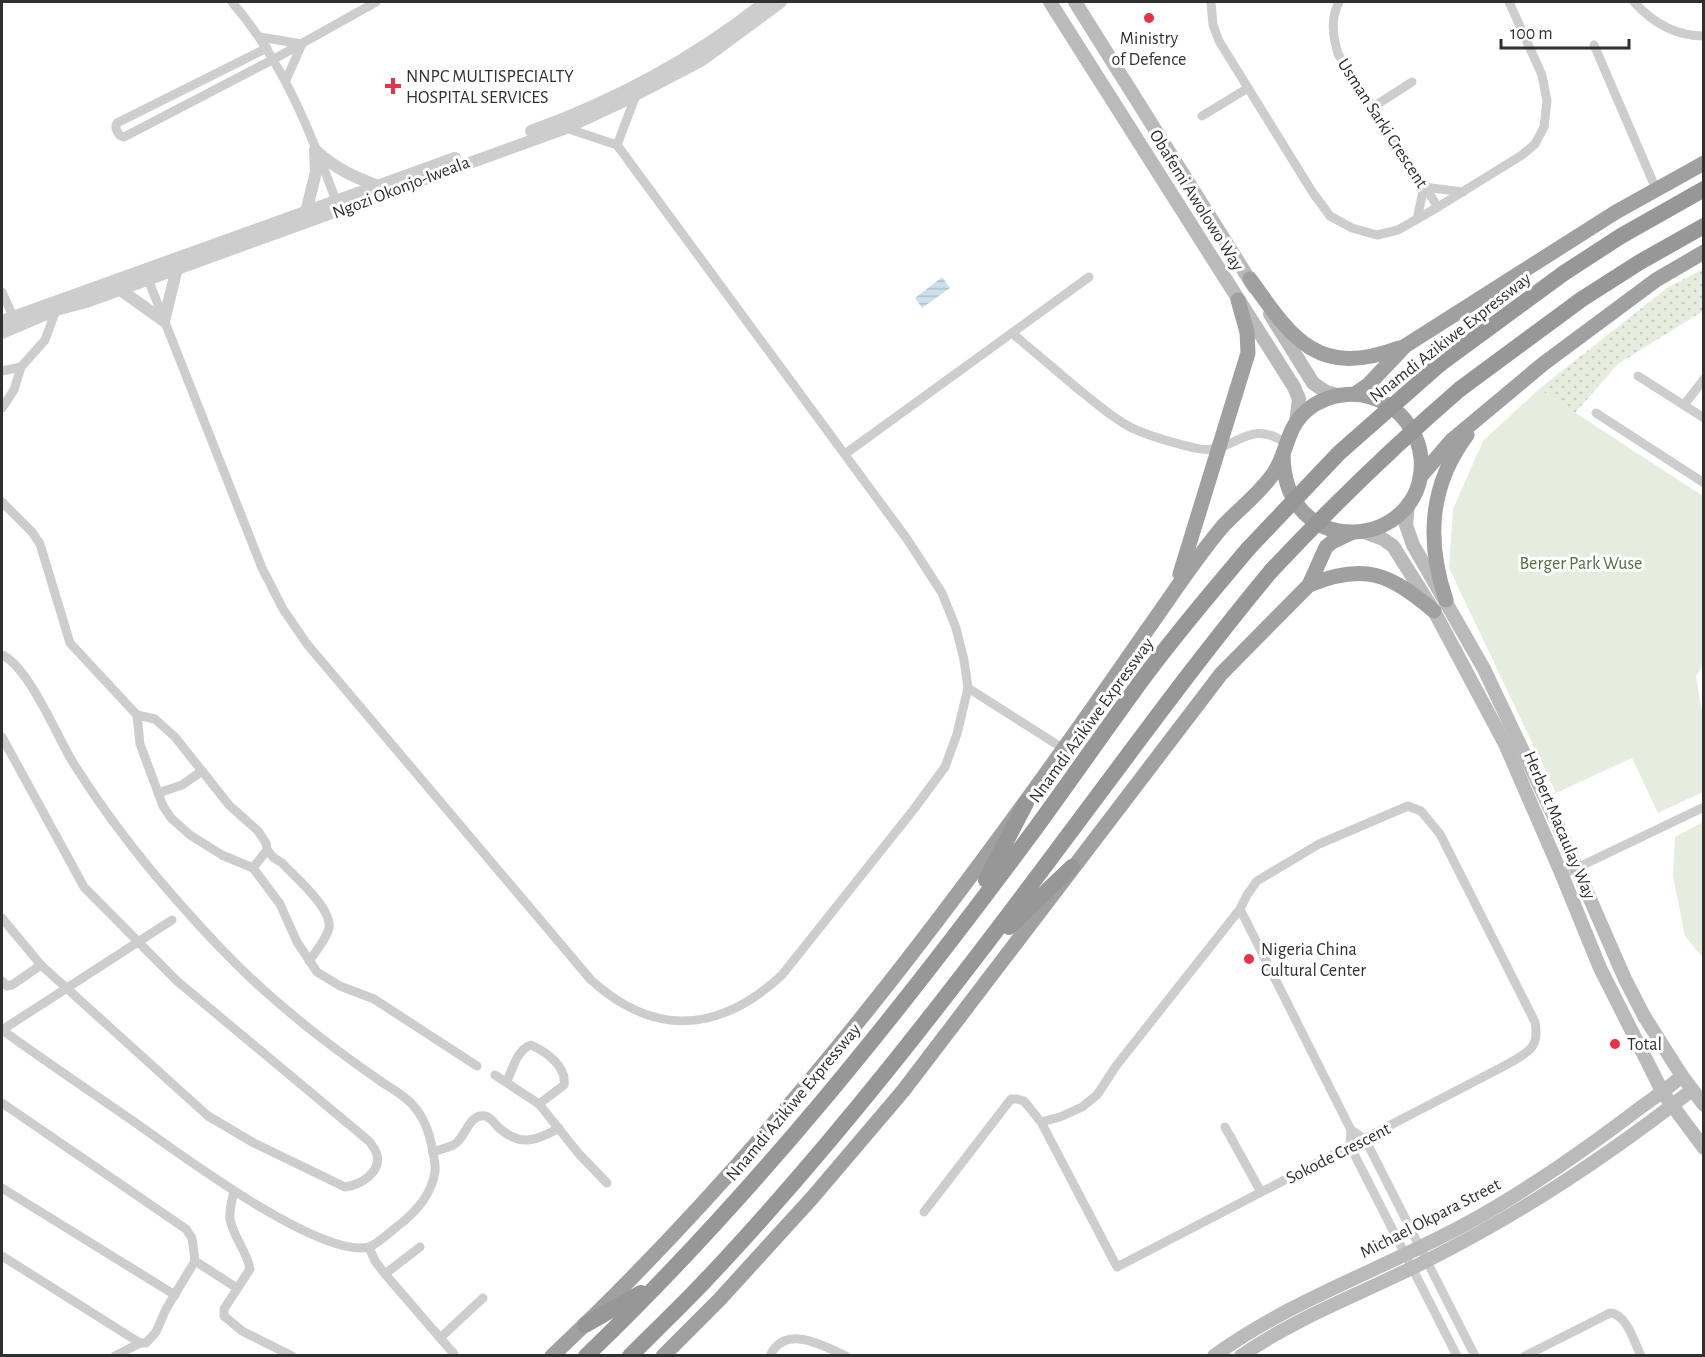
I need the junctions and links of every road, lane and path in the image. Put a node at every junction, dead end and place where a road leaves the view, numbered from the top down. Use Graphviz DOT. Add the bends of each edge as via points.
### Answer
graph roads {
  1 [pos="232,2"];
  2 [pos="376,2"];
  3 [pos="765,2"];
  4 [pos="781,2"];
  5 [pos="1050,2"];
  6 [pos="1075,2"];
  7 [pos="1211,2"];
  8 [pos="1339,2"];
  9 [pos="1509,2"];
  10 [pos="1634,2"];
  11 [pos="755,6"];
  12 [pos="1704,36"];
  13 [pos="260,37"];
  14 [pos="302,44"];
  15 [pos="1594,45"];
  16 [pos="267,48"];
  17 [pos="274,59"];
  18 [pos="286,80"];
  19 [pos="1412,82"];
  20 [pos="1248,88"];
  21 [pos="636,95"];
  22 [pos="1373,107"];
  23 [pos="1202,116"];
  24 [pos="566,128"];
  25 [pos="618,145"];
  26 [pos="315,150"];
  27 [pos="1704,163"];
  28 [pos="378,186"];
  29 [pos="1424,187"];
  30 [pos="1656,189"];
  31 [pos="1704,189"];
  32 [pos="1463,192"];
  33 [pos="338,206"];
  34 [pos="1438,207"];
  35 [pos="306,212"];
  36 [pos="1417,219"];
  37 [pos="1704,226"];
  38 [pos="1704,252"];
  39 [pos="177,268"];
  40 [pos="146,274"];
  41 [pos="1089,277"];
  42 [pos="1250,279"];
  43 [pos="119,289"];
  44 [pos="2,292"];
  45 [pos="1238,300"];
  46 [pos="56,310"];
  47 [pos="11,321"];
  48 [pos="164,321"];
  49 [pos="2,333"];
  50 [pos="1012,333"];
  51 [pos="1405,346"];
  52 [pos="21,367"];
  53 [pos="2,371"];
  54 [pos="1638,376"];
  55 [pos="1704,379"];
  56 [pos="1355,394"];
  57 [pos="1338,395"];
  58 [pos="1684,405"];
  59 [pos="2,408"];
  60 [pos="1485,412"];
  61 [pos="1596,413"];
  62 [pos="1704,418"];
  63 [pos="1296,422"];
  64 [pos="1284,448"];
  65 [pos="1219,449"];
  66 [pos="845,454"];
  67 [pos="1420,477"];
  68 [pos="1704,483"];
  69 [pos="2,502"];
  70 [pos="1408,504"];
  71 [pos="1358,532"];
  72 [pos="1309,585"];
  73 [pos="1446,600"];
  74 [pos="1167,602"];
  75 [pos="1434,611"];
  76 [pos="2,655"];
  77 [pos="968,688"];
  78 [pos="137,715"];
  79 [pos="2,737"];
  80 [pos="1064,749"];
  81 [pos="202,771"];
  82 [pos="158,794"];
  83 [pos="1026,803"];
  84 [pos="1704,807"];
  85 [pos="267,850"];
  86 [pos="1072,867"];
  87 [pos="254,868"];
  88 [pos="1576,868"];
  89 [pos="1562,875"];
  90 [pos="1240,909"];
  91 [pos="2,918"];
  92 [pos="966,919"];
  93 [pos="172,920"];
  94 [pos="139,941"];
  95 [pos="309,961"];
  96 [pos="973,961"];
  97 [pos="41,965"];
  98 [pos="2,981"];
  99 [pos="67,988"];
  100 [pos="477,1066"];
  101 [pos="495,1074"];
  102 [pos="1683,1076"];
  103 [pos="507,1081"];
  104 [pos="1692,1090"];
  105 [pos="1663,1093"];
  106 [pos="2,1103"];
  107 [pos="539,1104"];
  108 [pos="1704,1105"];
  109 [pos="1672,1106"];
  110 [pos="1041,1122"];
  111 [pos="1225,1127"];
  112 [pos="559,1128"];
  113 [pos="1351,1130"];
  114 [pos="1365,1138"];
  115 [pos="1350,1146"];
  116 [pos="1704,1148"];
  117 [pos="433,1152"];
  118 [pos="607,1183"];
  119 [pos="2,1188"];
  120 [pos="234,1191"];
  121 [pos="1261,1192"];
  122 [pos="924,1212"];
  123 [pos="369,1246"];
  124 [pos="420,1246"];
  125 [pos="1419,1247"];
  126 [pos="1405,1254"];
  127 [pos="2,1256"];
  128 [pos="195,1261"];
  129 [pos="1426,1261"];
  130 [pos="1411,1268"];
  131 [pos="385,1274"];
  132 [pos="660,1282"];
  133 [pos="237,1288"];
  134 [pos="175,1295"];
  135 [pos="483,1298"];
  136 [pos="585,1325"];
  137 [pos="440,1338"];
  138 [pos="140,1343"];
  139 [pos="454,1354"];
  140 [pos="115,1356"];
  141 [pos="292,1356"];
  142 [pos="552,1356"];
  143 [pos="586,1356"];
  144 [pos="630,1356"];
  145 [pos="663,1356"];
  146 [pos="770,1356"];
  147 [pos="846,1356"];
  148 [pos="1214,1356"];
  149 [pos="1241,1356"];
  150 [pos="1457,1356"];
  151 [pos="1475,1356"];
  152 [pos="1526,1356"];
  153 [pos="1641,1356"];
  1 -- 13 [label="street"];
  2 -- 14 [label="street"];
  3 -- 11 [label="street, Ngozi Okonjo-Iweala"];
  4 -- 21 [label="street, Ngozi Okonjo-Iweala" via="701,61"];
  5 -- 45 [label="main road, Obafemi Awolowo Way"];
  6 -- 42 [label="main road, Obafemi Awolowo Way"];
  7 -- 20 [label="street" via="1219,41"];
  8 -- 22 [label="street, Usman Sarki Crescent" via="1332,34 1338,54"];
  9 -- 32 [label="street" via="1542,75 1547,100 1544,127 1535,144 1522,155"];
  10 -- 12 [label="street" via="1649,18 1670,30"];
  11 -- 28 [label="street, Ngozi Okonjo-Iweala" via="680,60 615,96"];
  13 -- 14 [label="street"];
  13 -- 16 [label="street"];
  14 -- 17 [label="street"];
  14 -- 18 [label="street"];
  15 -- 30 [label="street"];
  16 -- 17 [label="street"];
  16 -- 17 [label="street" via="117,123 119,135 124,137"];
  17 -- 18 [label="street"];
  18 -- 26 [label="street"];
  19 -- 22 [label="street"];
  20 -- 23 [label="street"];
  20 -- 36 [label="street" via="1330,216 1377,235 1398,230"];
  21 -- 24 [label="street, Ngozi Okonjo-Iweala"];
  21 -- 25 [label="street"];
  22 -- 29 [label="street, Usman Sarki Crescent"];
  24 -- 25 [label="street"];
  24 -- 33 [label="street, Ngozi Okonjo-Iweala"];
  25 -- 66 [label="street"];
  26 -- 28 [label="street" via="348,175"];
  26 -- 33 [label="street"];
  26 -- 35 [label="street" via="316,172"];
  27 -- 30 [label="highway, Nnamdi Azikiwe Expressway"];
  28 -- 33 [label="street, Ngozi Okonjo-Iweala"];
  29 -- 32 [label="street"];
  29 -- 34 [label="street, Usman Sarki Crescent"];
  29 -- 36 [label="street"];
  30 -- 51 [label="highway, Nnamdi Azikiwe Expressway"];
  31 -- 92 [label="highway, Nnamdi Azikiwe Expressway, bridge" via="1564,273 1440,364 1339,453 1248,549 1140,682"];
  32 -- 34 [label="street"];
  33 -- 35 [label="street, Ngozi Okonjo-Iweala"];
  33 -- 39 [label="street, Ngozi Okonjo-Iweala"];
  34 -- 36 [label="street"];
  35 -- 40 [label="street, Ngozi Okonjo-Iweala"];
  37 -- 96 [label="highway, bridge" via="1582,299 1460,389 1323,515 1217,636"];
  38 -- 60 [label="highway" via="1603,317"];
  39 -- 40 [label="street, Ngozi Okonjo-Iweala"];
  39 -- 48 [label="street"];
  40 -- 43 [label="street, Ngozi Okonjo-Iweala"];
  40 -- 47 [label="street, Ngozi Okonjo-Iweala"];
  40 -- 48 [label="street"];
  41 -- 50 [label="street"];
  42 -- 51 [label="highway" via="1288,331 1318,352 1358,359"];
  42 -- 57 [label="main road, Obafemi Awolowo Way" via="1313,383"];
  43 -- 46 [label="street, Ngozi Okonjo-Iweala"];
  43 -- 48 [label="street"];
  44 -- 47 [label="street"];
  45 -- 63 [label="main road, Obafemi Awolowo Way" via="1294,387 1299,399"];
  45 -- 65 [label="highway" via="1248,353"];
  46 -- 47 [label="street, Ngozi Okonjo-Iweala"];
  46 -- 52 [label="street" via="45,340"];
  47 -- 49 [label="street, Ngozi Okonjo-Iweala"];
  48 -- 77 [label="street" via="262,568 295,627 591,980 634,1011 668,1020 697,1021 730,1011 764,992 782,975 945,767"];
  50 -- 65 [label="street" via="1129,426 1197,449"];
  50 -- 66 [label="street"];
  51 -- 56 [label="highway, Nnamdi Azikiwe Expressway"];
  52 -- 53 [label="street"];
  52 -- 59 [label="street" via="14,390"];
  54 -- 58 [label="street"];
  55 -- 58 [label="street"];
  56 -- 57 [label="highway"];
  56 -- 67 [label="highway" via="1392,407 1406,421 1421,457"];
  57 -- 63 [label="highway" via="1314,405"];
  58 -- 62 [label="street"];
  60 -- 67 [label="highway" via="1444,448"];
  60 -- 73 [label="highway" via="1459,446 1436,504 1434,555"];
  61 -- 68 [label="street"];
  63 -- 64 [label="highway"];
  64 -- 65 [label="street" via="1274,435 1261,433"];
  64 -- 71 [label="highway" via="1283,473 1299,508 1314,522 1332,530"];
  64 -- 74 [label="highway, Nnamdi Azikiwe Expressway" via="1270,479 1221,529"];
  65 -- 74 [label="highway" via="1184,565"];
  66 -- 77 [label="street" via="942,593 956,628"];
  67 -- 70 [label="highway"];
  69 -- 78 [label="street" via="40,544 70,643"];
  70 -- 71 [label="highway" via="1381,526"];
  70 -- 73 [label="main road, Herbert Macaulay Way" via="1406,525 1413,545"];
  71 -- 72 [label="highway" via="1326,547"];
  71 -- 75 [label="main road, Herbert Macaulay Way" via="1393,546"];
  72 -- 75 [label="highway" via="1341,574 1372,575 1401,585"];
  72 -- 86 [label="highway" via="1221,674"];
  73 -- 88 [label="main road, Herbert Macaulay Way" via="1484,669"];
  74 -- 80 [label="highway, Nnamdi Azikiwe Expressway"];
  75 -- 89 [label="main road, Herbert Macaulay Way" via="1505,744"];
  76 -- 117 [label="street" via="25,677 102,806 181,906 287,1011 419,1112"];
  77 -- 80 [label="street"];
  78 -- 81 [label="street" via="155,719"];
  78 -- 82 [label="street" via="140,744"];
  79 -- 94 [label="street" via="84,887"];
  80 -- 83 [label="highway, Nnamdi Azikiwe Expressway"];
  81 -- 82 [label="street" via="182,785"];
  81 -- 85 [label="street" via="229,806 258,831"];
  82 -- 87 [label="street" via="171,818 190,836"];
  83 -- 92 [label="highway"];
  83 -- 136 [label="highway, Nnamdi Azikiwe Expressway" via="842,1041 749,1150"];
  84 -- 88 [label="street"];
  85 -- 87 [label="street"];
  85 -- 95 [label="street" via="322,905 328,916 325,938"];
  86 -- 96 [label="highway"];
  86 -- 145 [label="highway" via="896,1100 720,1299"];
  87 -- 95 [label="street" via="280,904"];
  88 -- 89 [label="street"];
  88 -- 102 [label="main road, Herbert Macaulay Way" via="1644,1016"];
  89 -- 105 [label="main road, Herbert Macaulay Way" via="1600,968"];
  90 -- 110 [label="street" via="1097,1095 1082,1107"];
  90 -- 113 [label="street"];
  90 -- 114 [label="street, Sokode Crescent" via="1257,881 1319,844 1408,806 1421,811 1440,834 1535,1022 1538,1036 1524,1054"];
  91 -- 97 [label="street"];
  92 -- 132 [label="highway, Nnamdi Azikiwe Expressway" via="857,1059"];
  93 -- 94 [label="street"];
  94 -- 99 [label="street"];
  94 -- 99 [label="street" via="177,981 370,1142 377,1154 377,1165 368,1177 356,1186 345,1187 208,1116"];
  95 -- 100 [label="street" via="324,977 374,999"];
  96 -- 144 [label="highway" via="758,1223"];
  97 -- 98 [label="street" via="12,985 6,986"];
  97 -- 99 [label="street"];
  99 -- 120 [label="street" via="2,1030"];
  101 -- 103 [label="street"];
  102 -- 104 [label="main road, Herbert Macaulay Way"];
  102 -- 105 [label="main road, Michael Okpara Street"];
  103 -- 107 [label="street"];
  103 -- 107 [label="street" via="519,1053 531,1045 539,1048 566,1076 564,1085"];
  104 -- 108 [label="main road, Herbert Macaulay Way"];
  104 -- 109 [label="main road, Michael Okpara Street"];
  105 -- 109 [label="main road, Herbert Macaulay Way"];
  105 -- 125 [label="main road, Michael Okpara Street" via="1543,1177"];
  106 -- 128 [label="street" via="186,1229 192,1238"];
  107 -- 112 [label="street"];
  109 -- 116 [label="main road, Herbert Macaulay Way"];
  109 -- 129 [label="main road, Michael Okpara Street" via="1556,1188"];
  110 -- 121 [label="street, Sokode Crescent" via="1117,1267"];
  110 -- 122 [label="street" via="1024,1101 1011,1100"];
  111 -- 121 [label="street"];
  112 -- 117 [label="street" via="531,1141 517,1140 484,1115 470,1124 454,1145"];
  112 -- 118 [label="street"];
  113 -- 114 [label="street"];
  113 -- 115 [label="street"];
  114 -- 115 [label="street, Sokode Crescent"];
  114 -- 125 [label="street"];
  115 -- 121 [label="street, Sokode Crescent"];
  115 -- 126 [label="street"];
  117 -- 123 [label="street" via="436,1168 422,1203"];
  119 -- 134 [label="street"];
  120 -- 123 [label="street" via="328,1241"];
  120 -- 133 [label="street" via="232,1229 250,1269"];
  123 -- 131 [label="street"];
  124 -- 131 [label="street"];
  125 -- 126 [label="main road, Michael Okpara Street"];
  125 -- 129 [label="street"];
  126 -- 130 [label="street"];
  126 -- 148 [label="main road, Michael Okpara Street" via="1257,1327"];
  127 -- 138 [label="street"];
  128 -- 133 [label="street"];
  128 -- 134 [label="street"];
  129 -- 130 [label="main road, Michael Okpara Street"];
  129 -- 151 [label="street"];
  130 -- 149 [label="main road, Michael Okpara Street" via="1317,1313"];
  130 -- 150 [label="street"];
  131 -- 137 [label="street"];
  132 -- 136 [label="highway"];
  132 -- 143 [label="highway, Nnamdi Azikiwe Expressway"];
  133 -- 141 [label="street" via="224,1316 242,1331"];
  134 -- 138 [label="street" via="156,1332 146,1343"];
  135 -- 137 [label="street"];
  136 -- 142 [label="highway, Nnamdi Azikiwe Expressway"];
  137 -- 139 [label="street"];
  138 -- 140 [label="street"];
  146 -- 147 [label="street" via="781,1342 792,1338 812,1341"];
  152 -- 153 [label="street" via="1605,1314 1615,1314 1623,1321"];
}
